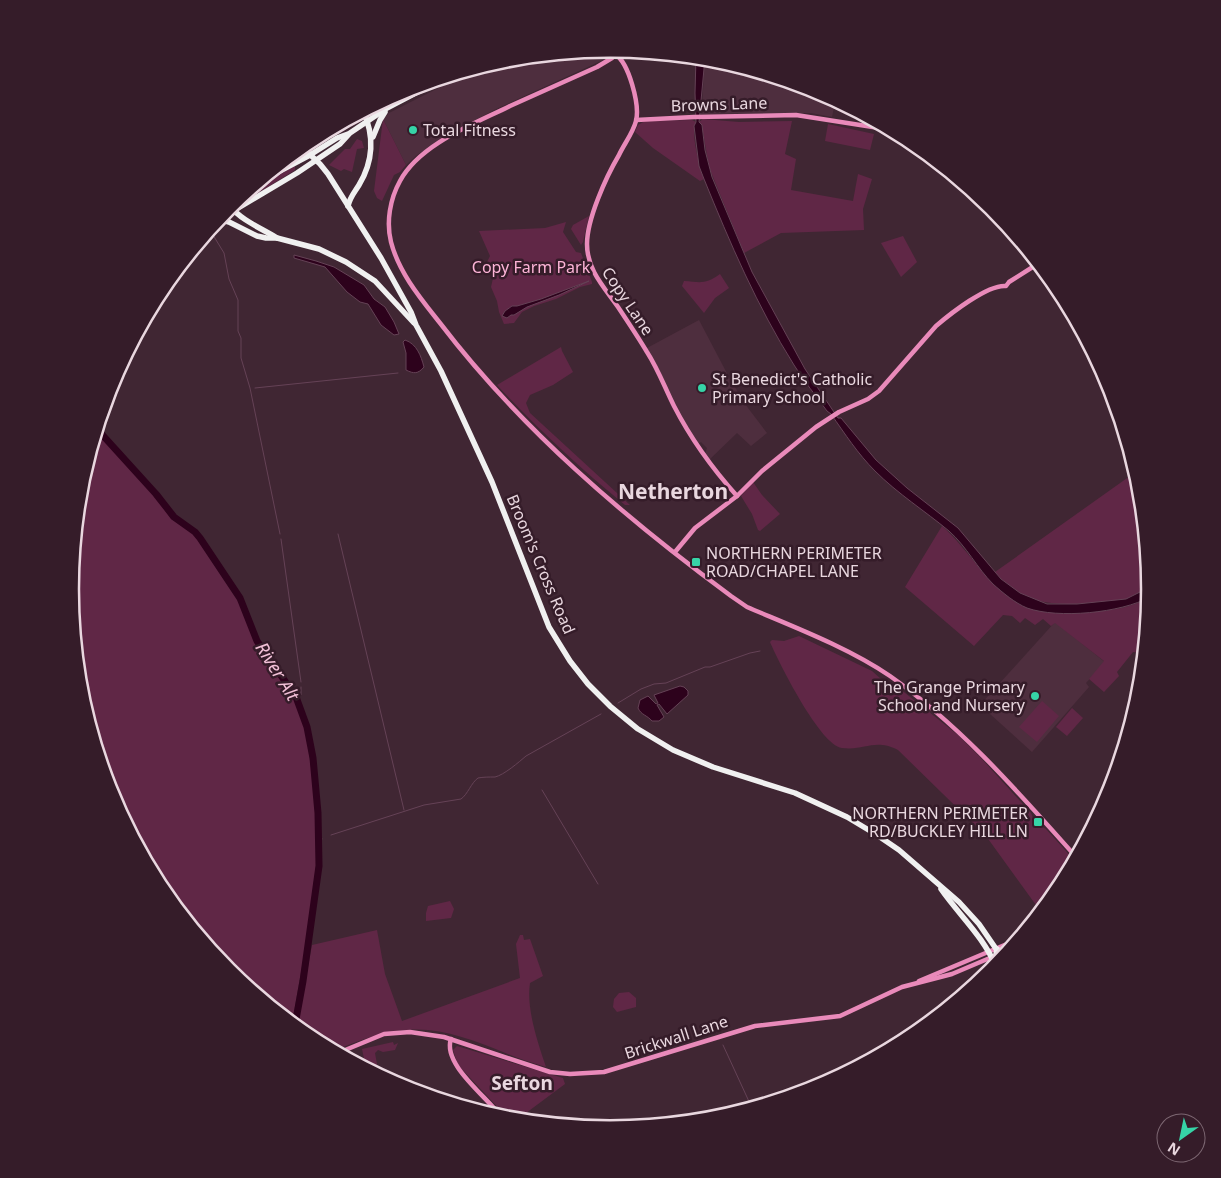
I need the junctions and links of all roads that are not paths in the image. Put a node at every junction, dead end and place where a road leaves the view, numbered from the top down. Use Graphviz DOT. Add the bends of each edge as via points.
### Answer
graph roads {
  1 [pos="611,58"];
  2 [pos="621,58"];
  3 [pos="401,100"];
  4 [pos="387,108"];
  5 [pos="366,117"];
  6 [pos="636,120"];
  7 [pos="368,121"];
  8 [pos="872,127"];
  9 [pos="350,133"];
  10 [pos="372,141"];
  11 [pos="306,153"];
  12 [pos="310,155"];
  13 [pos="300,160"];
  14 [pos="316,160"];
  15 [pos="288,166"];
  16 [pos="297,173"];
  17 [pos="252,196"];
  18 [pos="348,206"];
  19 [pos="237,211"];
  20 [pos="227,222"];
  21 [pos="277,238"];
  22 [pos="1033,267"];
  23 [pos="416,325"];
  24 [pos="737,496"];
  25 [pos="675,552"];
  26 [pos="1072,853"];
  27 [pos="996,954"];
  28 [pos="451,1039"];
  29 [pos="346,1050"];
  30 [pos="492,1106"];
  1 -- 25 [label="main road" via="457,132 424,154 408,168 397,187 391,210 390,234 393,249 409,281 461,352 578,472"];
  2 -- 6 [label="main road" via="633,86"];
  3 -- 4 [label="highway"];
  4 -- 7 [label="highway"];
  4 -- 10 [label="highway"];
  5 -- 7 [label="highway"];
  6 -- 8 [label="main road, Browns Lane" via="796,115"];
  6 -- 24 [label="main road, Copy Lane" via="612,167 590,222 587,240 589,263 647,351 695,444"];
  7 -- 9 [label="highway"];
  7 -- 10 [label="highway"];
  9 -- 12 [label="highway"];
  9 -- 14 [label="highway"];
  10 -- 18 [label="highway" via="368,167"];
  11 -- 12 [label="highway, Broom's Cross Road"];
  12 -- 13 [label="highway"];
  12 -- 14 [label="highway, Broom's Cross Road"];
  13 -- 15 [label="highway"];
  13 -- 16 [label="highway"];
  14 -- 16 [label="highway"];
  14 -- 18 [label="highway, Broom's Cross Road"];
  16 -- 17 [label="highway"];
  18 -- 23 [label="highway, Broom's Cross Road"];
  19 -- 21 [label="highway"];
  20 -- 21 [label="highway" via="257,236"];
  21 -- 23 [label="highway, Broom's Cross Road" via="319,249 346,262 374,281"];
  22 -- 24 [label="main road" via="1006,286 991,289 946,317 879,391 816,427"];
  23 -- 27 [label="highway, Broom's Cross Road" via="492,482 550,627 570,660 600,697 638,729 673,750 713,767 795,793 847,817 899,850 938,885"];
  24 -- 25 [label="main road" via="695,528"];
  25 -- 26 [label="main road" via="747,606 859,657 925,702 1011,784"];
  27 -- 28 [label="main road, Brickwall Lane" via="880,996 840,1016 754,1026 597,1073 550,1072"];
  28 -- 29 [label="main road, Brickwall Lane" via="410,1032 384,1034"];
  28 -- 30 [label="main road" via="449,1043 456,1066"];
}
